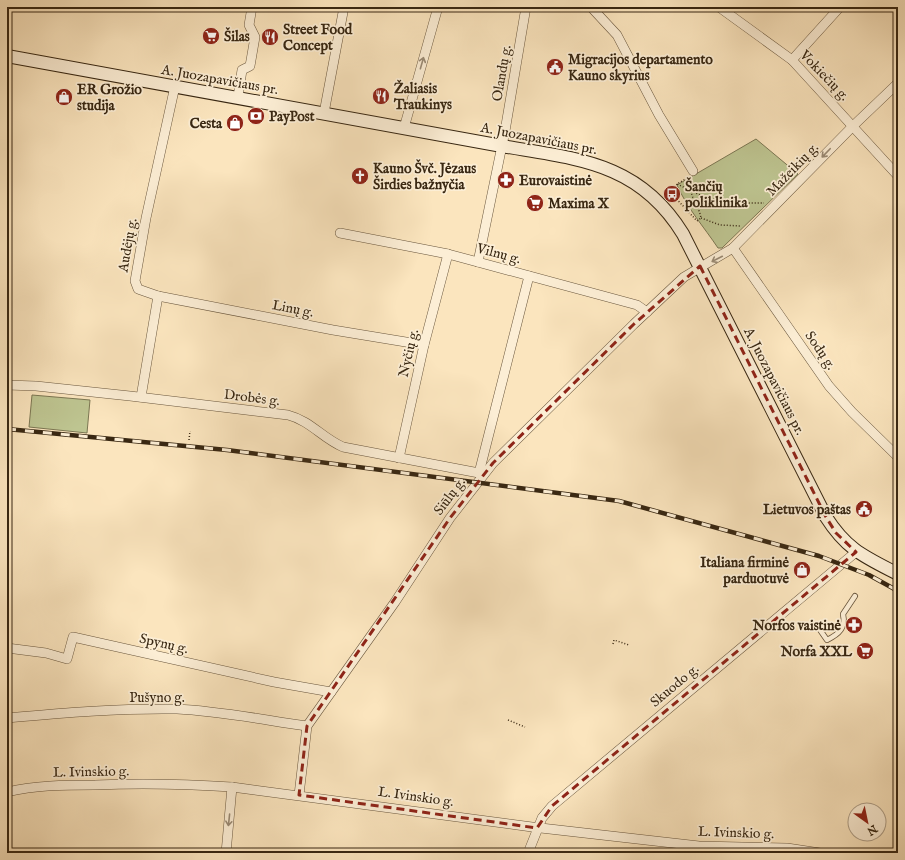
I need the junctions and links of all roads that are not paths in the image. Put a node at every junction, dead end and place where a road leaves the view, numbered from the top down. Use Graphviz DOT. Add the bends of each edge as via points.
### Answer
graph roads {
  1 [pos="252,7"];
  2 [pos="344,7"];
  3 [pos="438,7"];
  4 [pos="526,7"];
  5 [pos="591,7"];
  6 [pos="719,7"];
  7 [pos="840,7"];
  8 [pos="7,56"];
  9 [pos="792,60"];
  10 [pos="898,83"];
  11 [pos="175,86"];
  12 [pos="238,97"];
  13 [pos="324,113"];
  14 [pos="854,125"];
  15 [pos="404,128"];
  16 [pos="502,146"];
  17 [pos="693,175"];
  18 [pos="898,176"];
  19 [pos="340,234"];
  20 [pos="733,248"];
  21 [pos="448,254"];
  22 [pos="478,262"];
  23 [pos="700,266"];
  24 [pos="529,276"];
  25 [pos="158,296"];
  26 [pos="647,312"];
  27 [pos="424,345"];
  28 [pos="7,385"];
  29 [pos="142,397"];
  30 [pos="898,443"];
  31 [pos="891,449"];
  32 [pos="898,457"];
  33 [pos="399,458"];
  34 [pos="481,474"];
  35 [pos="856,552"];
  36 [pos="898,574"];
  37 [pos="855,596"];
  38 [pos="818,626"];
  39 [pos="7,648"];
  40 [pos="331,692"];
  41 [pos="7,718"];
  42 [pos="307,726"];
  43 [pos="232,787"];
  44 [pos="7,792"];
  45 [pos="299,795"];
  46 [pos="538,828"];
  47 [pos="226,853"];
  48 [pos="528,853"];
  49 [pos="820,853"];
  1 -- 12 [label="street" via="249,25 255,37 250,66 242,70"];
  2 -- 13 [label="street"];
  15 -- 3 [label="street, one-way"];
  4 -- 16 [label="street, Olandų g."];
  5 -- 17 [label="street" via="617,35"];
  6 -- 9 [label="street, Vokiečių g."];
  7 -- 9 [label="street"];
  8 -- 11 [label="main road, A. Juozapavičiaus pr."];
  9 -- 14 [label="street, Vokiečių g."];
  10 -- 14 [label="street, Mažeikių g."];
  11 -- 12 [label="main road, A. Juozapavičiaus pr."];
  11 -- 25 [label="street, Audėjų g." via="135,281 138,289"];
  12 -- 13 [label="main road, A. Juozapavičiaus pr."];
  13 -- 15 [label="main road, A. Juozapavičiaus pr."];
  14 -- 18 [label="street, Vokiečių g."];
  14 -- 20 [label="street, Mažeikių g., one-way"];
  15 -- 16 [label="main road, A. Juozapavičiaus pr."];
  16 -- 22 [label="street, Olandų g."];
  16 -- 23 [label="main road, A. Juozapavičiaus pr." via="579,159 624,176 640,186 666,210 683,234"];
  19 -- 21 [label="street, Vilnų g."];
  20 -- 23 [label="street, Mažeikių g., one-way"];
  20 -- 31 [label="street, Sodų g." via="829,386"];
  21 -- 22 [label="street, Vilnų g."];
  21 -- 27 [label="street, Nyčių g."];
  22 -- 24 [label="street, Vilnų g."];
  23 -- 26 [label="street, Siūlų g." via="684,277"];
  23 -- 35 [label="main road, A. Juozapavičiaus pr." via="826,517 836,533"];
  24 -- 26 [label="street, Vilnų g." via="637,305"];
  24 -- 34 [label="street"];
  25 -- 27 [label="street, Linų g."];
  25 -- 29 [label="street"];
  26 -- 34 [label="street, Siūlų g."];
  27 -- 33 [label="street, Nyčių g."];
  28 -- 29 [label="street, Drobės g."];
  29 -- 33 [label="street, Drobės g." via="288,415 306,422 343,447"];
  30 -- 31 [label="street"];
  31 -- 32 [label="street, Sodų g."];
  33 -- 34 [label="street, Drobės g."];
  34 -- 40 [label="street, Siūlų g."];
  35 -- 36 [label="main road, A. Juozapavičiaus pr."];
  35 -- 46 [label="street, Skuodo g." via="552,806"];
  37 -- 38 [label="lane" via="843,614 845,623 838,635 827,640"];
  39 -- 40 [label="street, Spynų g." via="46,653 67,659 73,637 274,682"];
  40 -- 42 [label="street, Siūlų g."];
  41 -- 42 [label="street, Pušyno g." via="72,712 178,709"];
  42 -- 45 [label="street, Siūlų g."];
  43 -- 44 [label="street, L. Ivinskio g." via="123,784 33,786"];
  43 -- 45 [label="street, L. Ivinskio g."];
  43 -- 47 [label="street, one-way"];
  45 -- 46 [label="street, L. Ivinskio g."];
  46 -- 48 [label="street, Skuodo g."];
  46 -- 49 [label="street, L. Ivinskio g." via="699,846 787,848"];
}
